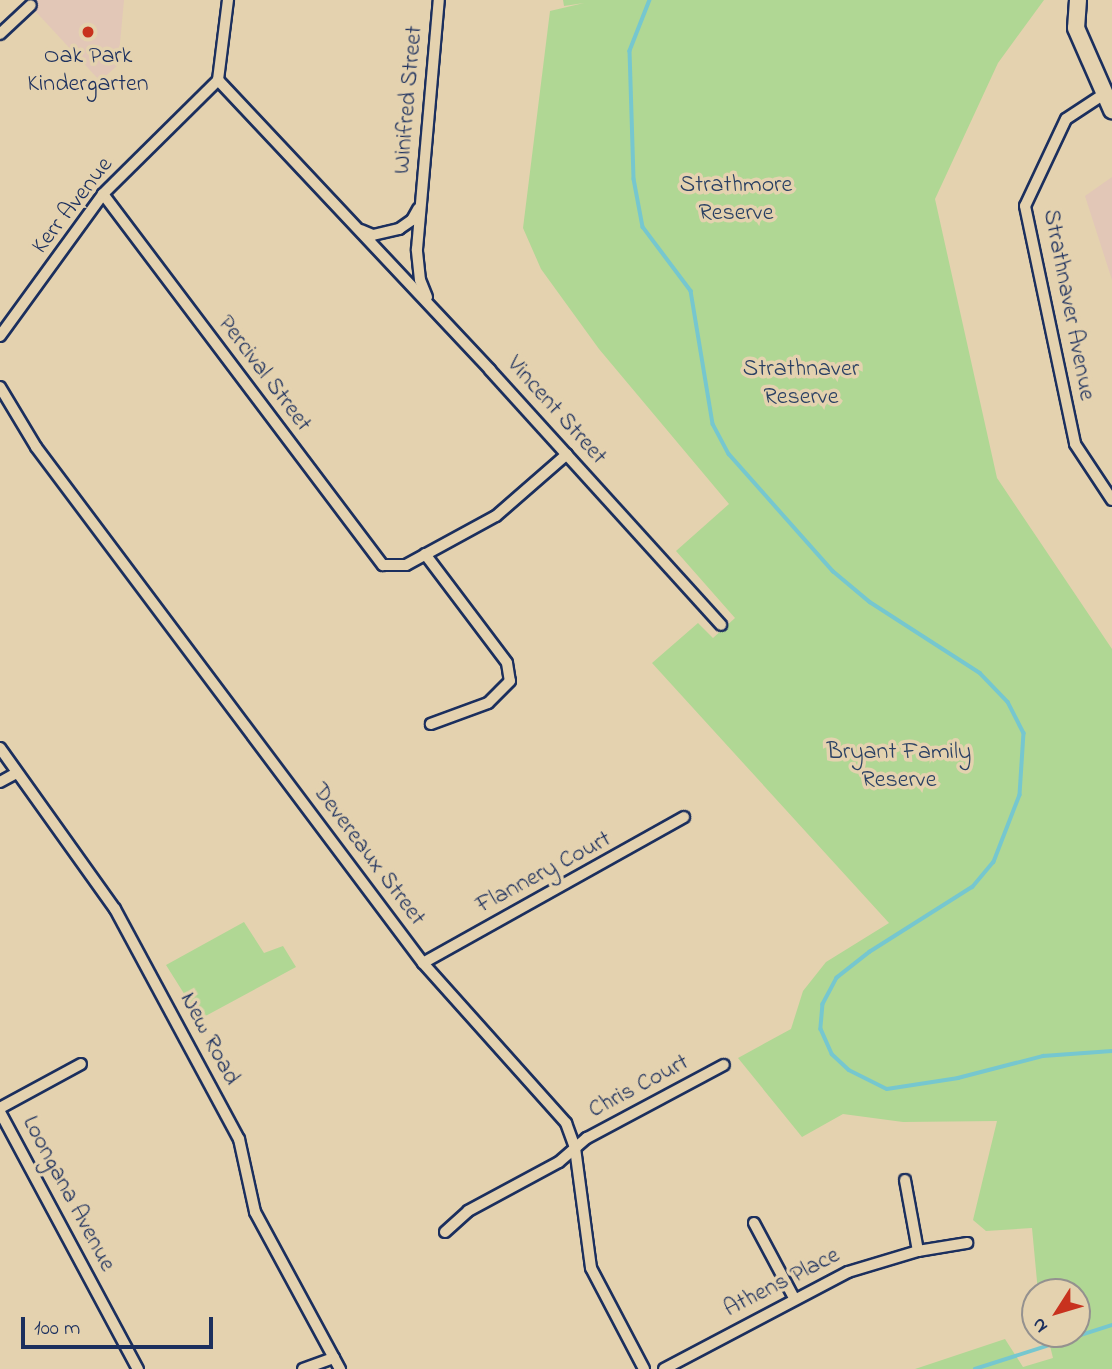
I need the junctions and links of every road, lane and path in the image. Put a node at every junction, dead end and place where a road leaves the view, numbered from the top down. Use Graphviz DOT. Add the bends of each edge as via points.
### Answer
graph roads {
  1 [pos="229,0"];
  2 [pos="439,0"];
  3 [pos="1078,0"];
  4 [pos="31,5"];
  5 [pos="0,34"];
  6 [pos="218,80"];
  7 [pos="1104,93"];
  8 [pos="1112,110"];
  9 [pos="103,194"];
  10 [pos="421,203"];
  11 [pos="356,228"];
  12 [pos="440,317"];
  13 [pos="0,336"];
  14 [pos="0,387"];
  15 [pos="567,454"];
  16 [pos="1112,500"];
  17 [pos="425,554"];
  18 [pos="721,625"];
  19 [pos="431,724"];
  20 [pos="0,748"];
  21 [pos="16,773"];
  22 [pos="0,782"];
  23 [pos="684,817"];
  24 [pos="423,962"];
  25 [pos="81,1064"];
  26 [pos="724,1065"];
  27 [pos="0,1110"];
  28 [pos="575,1148"];
  29 [pos="905,1180"];
  30 [pos="754,1223"];
  31 [pos="445,1233"];
  32 [pos="967,1243"];
  33 [pos="918,1251"];
  34 [pos="794,1298"];
  35 [pos="334,1358"];
  36 [pos="138,1369"];
  37 [pos="303,1369"];
  38 [pos="340,1369"];
  39 [pos="644,1369"];
  40 [pos="664,1369"];
  1 -- 6 [label="street"];
  2 -- 10 [label="street, Winifred Street"];
  3 -- 7 [label="main road" via="1076,28"];
  4 -- 5 [label="street"];
  6 -- 9 [label="street, Kerr Avenue"];
  6 -- 11 [label="street, Vincent Street"];
  7 -- 8 [label="main road"];
  7 -- 16 [label="street, Strathnaver Avenue" via="1066,119 1025,206 1075,444"];
  9 -- 13 [label="street, Kerr Avenue"];
  9 -- 17 [label="street, Percival Street" via="376,560 398,568"];
  10 -- 11 [label="street, Winifred Street" via="412,220 398,229 373,235"];
  10 -- 12 [label="street, Winifred Street" via="420,280"];
  11 -- 12 [label="street, Vincent Street"];
  12 -- 15 [label="street, Vincent Street"];
  14 -- 24 [label="street, Devereaux Street" via="36,447"];
  15 -- 17 [label="street" via="503,511"];
  15 -- 18 [label="street, Vincent Street"];
  17 -- 19 [label="street" via="507,663 510,681 502,693 480,707"];
  20 -- 21 [label="street, New Road"];
  21 -- 22 [label="street"];
  21 -- 35 [label="street, New Road" via="115,909 239,1139 255,1212"];
  23 -- 24 [label="street, Flannery Court"];
  24 -- 28 [label="street, Devereaux Street" via="558,1113"];
  25 -- 27 [label="street"];
  26 -- 28 [label="street, Chris Court"];
  27 -- 36 [label="street, Loongana Avenue"];
  28 -- 31 [label="street, Chris Court" via="559,1162 468,1211"];
  28 -- 39 [label="street, Devereaux Street" via="591,1268"];
  29 -- 33 [label="street"];
  30 -- 34 [label="street"];
  32 -- 33 [label="street, Athens Place"];
  33 -- 34 [label="street, Athens Place" via="848,1272"];
  34 -- 40 [label="street, Athens Place"];
  35 -- 37 [label="street"];
  35 -- 38 [label="street, New Road"];
}
